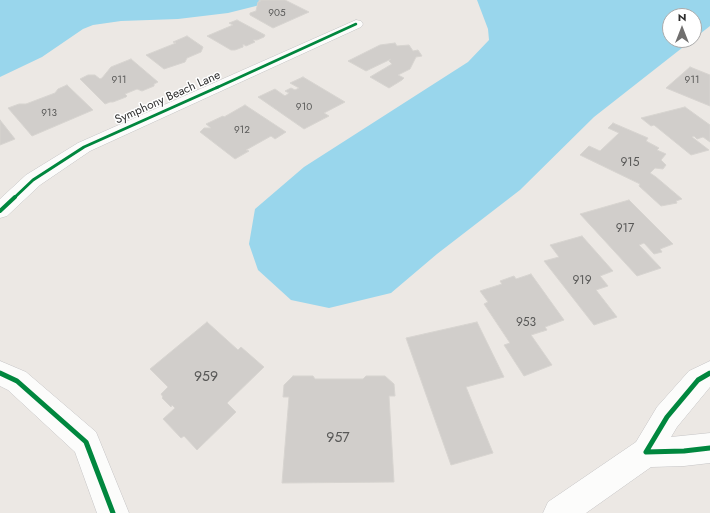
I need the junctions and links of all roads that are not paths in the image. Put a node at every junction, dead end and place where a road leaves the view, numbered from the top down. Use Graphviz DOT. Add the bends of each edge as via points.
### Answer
graph roads {
  1 [pos="356,24"];
  2 [pos="0,211"];
  3 [pos="0,373"];
  4 [pos="710,373"];
  5 [pos="710,448"];
  6 [pos="646,452"];
  7 [pos="113,513"];
  8 [pos="559,513"];
  1 -- 2 [label="street, Symphony Beach Lane" via="84,147 33,180"];
  3 -- 7 [label="street" via="17,381 86,442"];
  4 -- 6 [label="street" via="698,380 667,417"];
  5 -- 6 [label="street"];
  6 -- 8 [label="street"];
}
